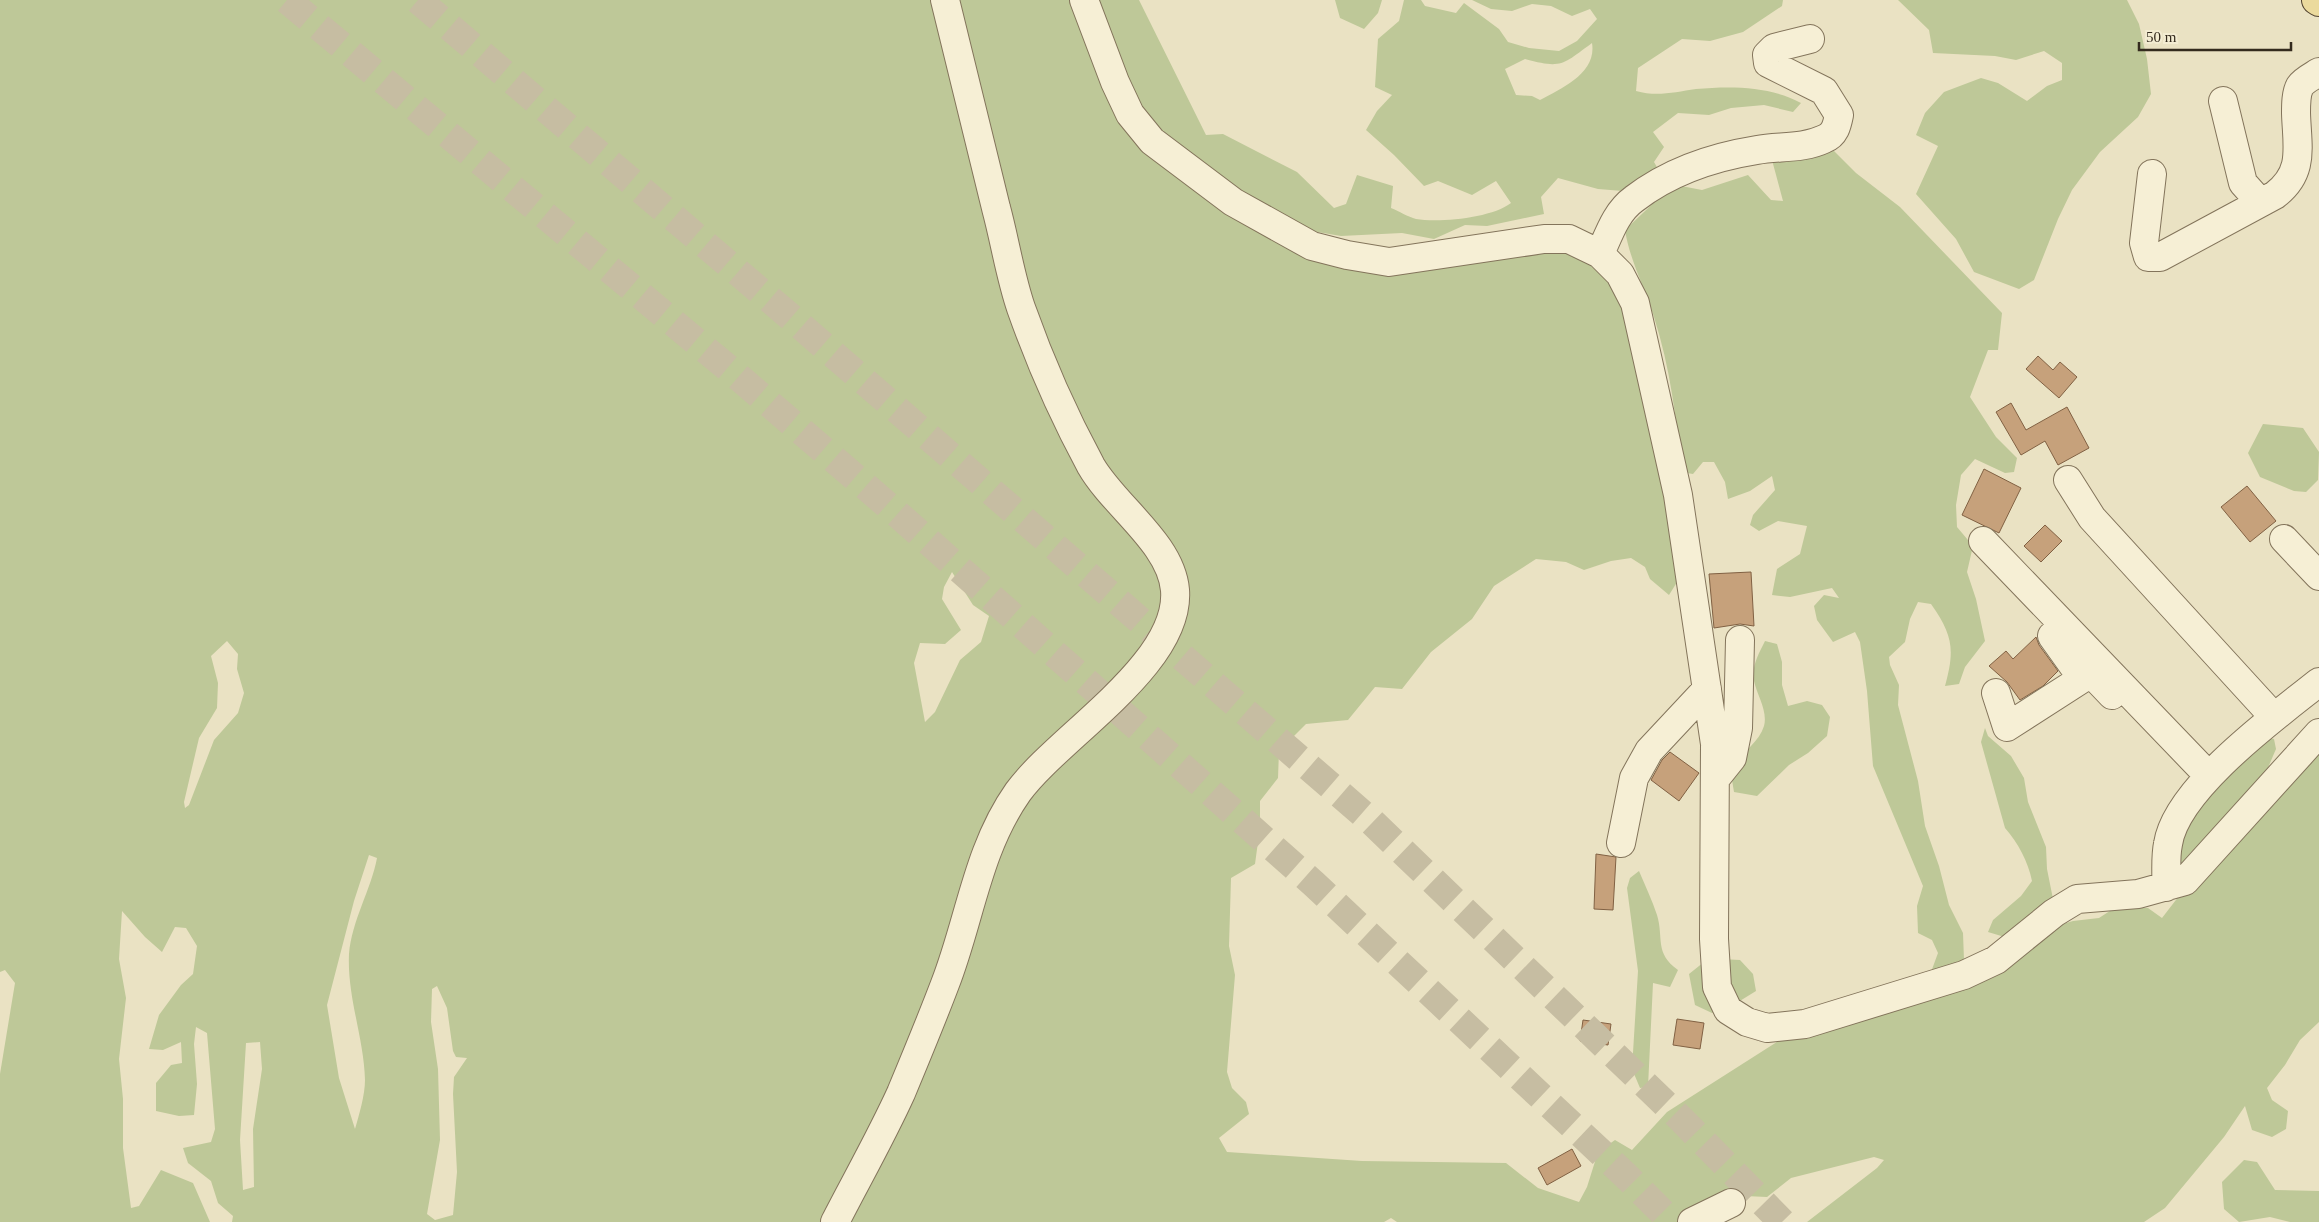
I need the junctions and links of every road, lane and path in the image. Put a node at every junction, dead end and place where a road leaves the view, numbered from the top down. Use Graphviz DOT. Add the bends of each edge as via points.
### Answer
graph roads {
  1 [pos="945,0"];
  2 [pos="1084,0"];
  3 [pos="1810,39"];
  4 [pos="2319,72"];
  5 [pos="2222,101"];
  6 [pos="2152,174"];
  7 [pos="2260,202"];
  8 [pos="1600,254"];
  9 [pos="2068,480"];
  10 [pos="2284,539"];
  11 [pos="1983,541"];
  12 [pos="2319,576"];
  13 [pos="2052,636"];
  14 [pos="1740,640"];
  15 [pos="2082,678"];
  16 [pos="2319,682"];
  17 [pos="1707,689"];
  18 [pos="1996,693"];
  19 [pos="2274,717"];
  20 [pos="2319,733"];
  21 [pos="1715,779"];
  22 [pos="2205,781"];
  23 [pos="1622,843"];
  24 [pos="2166,886"];
  25 [pos="1731,1203"];
  26 [pos="835,1222"];
  27 [pos="1692,1222"];
  1 -- 26 [label="street" via="1021,306 1065,412 1093,469 1156,545 1169,568 1175,588 1174,606 1153,655 1038,767 1000,820 972,891 946,981 900,1095"];
  2 -- 8 [label="street" via="1130,114 1152,141 1233,202 1312,246 1389,262 1544,239 1568,239"];
  3 -- 8 [label="street" via="1774,48 1767,55 1768,63 1824,91 1839,114 1833,134 1804,146 1758,150 1714,159 1672,175 1633,199 1619,214"];
  4 -- 7 [label="street" via="2300,86 2296,104 2297,160 2294,174 2288,184"];
  5 -- 7 [label="street" via="2243,183"];
  6 -- 7 [label="street" via="2144,243 2148,257 2160,258"];
  8 -- 17 [label="street" via="1620,274 1635,303 1678,495"];
  9 -- 19 [label="street" via="2092,518"];
  10 -- 12 [label="street"];
  11 -- 22 [label="street"];
  13 -- 15 [label="street"];
  14 -- 21 [label="street" via="1738,728 1732,758"];
  15 -- 18 [label="street" via="2007,727"];
  15 -- 22 [label="street" via="2091,673"];
  16 -- 19 [label="street"];
  17 -- 21 [label="street" via="1715,744"];
  17 -- 23 [label="street" via="1649,751 1634,778"];
  19 -- 22 [label="street"];
  20 -- 24 [label="street" via="2185,882"];
  21 -- 24 [label="street" via="1714,939 1717,987 1728,1010 1747,1022 1767,1028 1805,1024 1964,975 1996,960 2054,913 2077,899 2138,894"];
  22 -- 24 [label="street" via="2179,816 2168,843"];
  25 -- 27 [label="street"];
}
